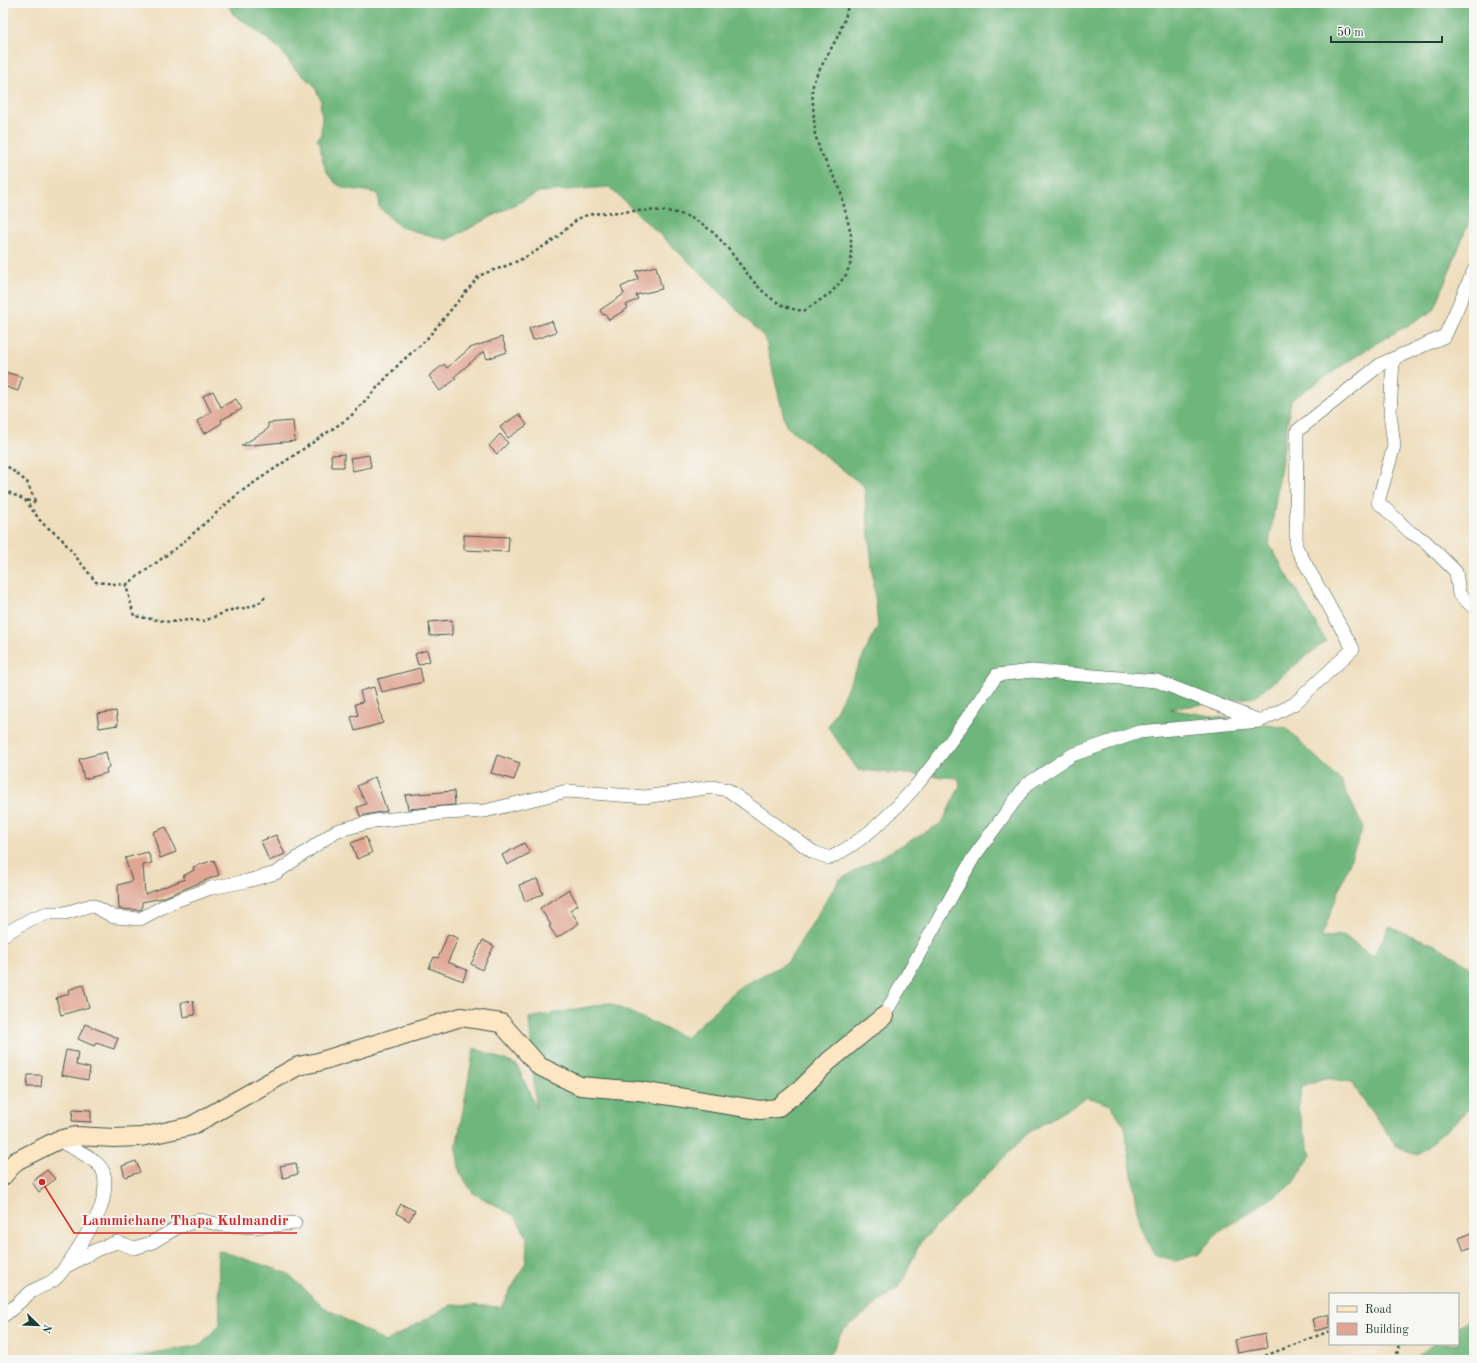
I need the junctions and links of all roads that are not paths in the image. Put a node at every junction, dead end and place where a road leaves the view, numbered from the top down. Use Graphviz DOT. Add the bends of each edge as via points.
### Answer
graph roads {
  1 [pos="1474,270"];
  2 [pos="1393,359"];
  3 [pos="1474,608"];
  4 [pos="1260,720"];
  5 [pos="3,935"];
  6 [pos="884,1016"];
  7 [pos="58,1140"];
  8 [pos="3,1176"];
  9 [pos="295,1223"];
  10 [pos="66,1267"];
  11 [pos="3,1316"];
  1 -- 2 [label="street" via="1445,336"];
  2 -- 3 [label="street" via="1390,413 1394,446 1378,502 1410,532 1425,541 1456,572 1459,594"];
  2 -- 4 [label="street" via="1381,364 1297,431 1296,547 1352,649 1294,704"];
  4 -- 5 [label="street" via="1157,681 1032,671 996,675 931,768 880,822 857,842 830,858 808,848 728,790 712,787 645,797 567,791 486,810 374,821 336,831 276,873 211,888 170,903 140,919 114,917 92,905 65,913 48,913 31,919"];
  4 -- 6 [label="street" via="1139,732 1072,755 1026,785 973,858"];
  6 -- 7 [label="street" via="777,1108 760,1110 639,1091 580,1086 539,1066 511,1037 501,1022 461,1017 298,1066 191,1126 140,1136 76,1136"];
  7 -- 8 [label="street" via="16,1161"];
  7 -- 10 [label="street" via="98,1164 104,1180 104,1195 100,1209"];
  9 -- 10 [label="street" via="253,1228 200,1220 178,1227 151,1243 134,1248 117,1242 96,1250"];
  10 -- 11 [label="street" via="55,1279 32,1292"];
}
